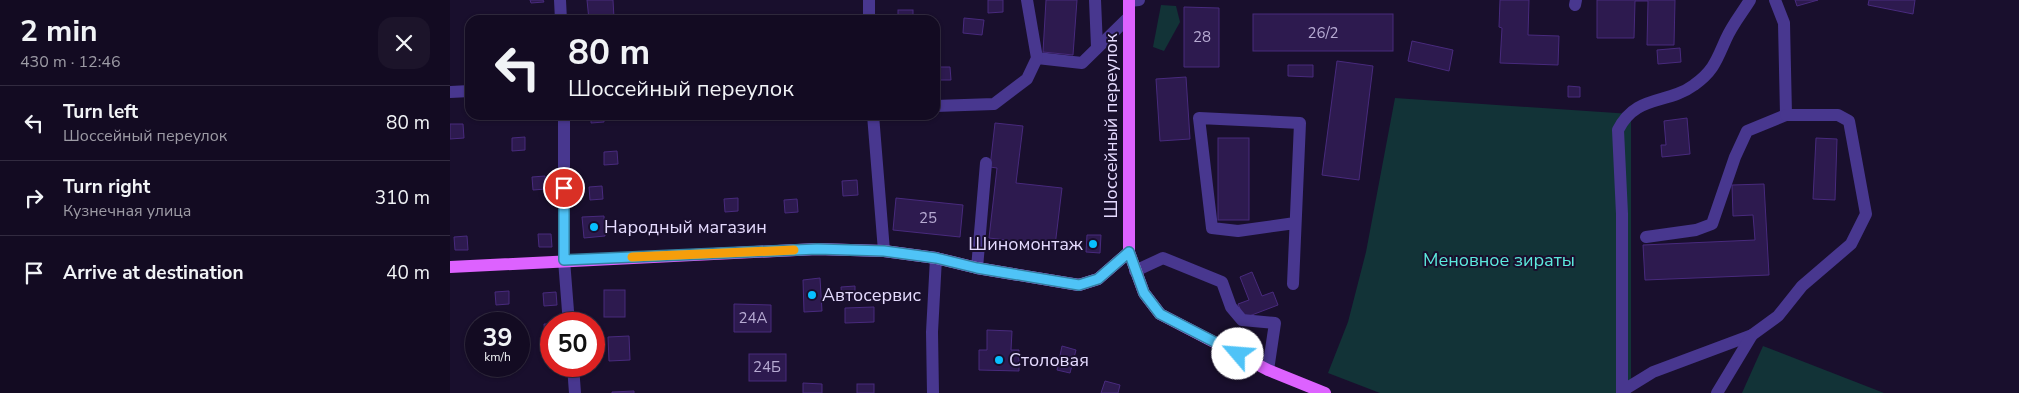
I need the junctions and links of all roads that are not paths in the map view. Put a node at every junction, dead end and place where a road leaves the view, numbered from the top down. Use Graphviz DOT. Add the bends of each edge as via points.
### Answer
graph roads {
  1 [pos="560,0"];
  2 [pos="870,0"];
  3 [pos="1027,0"];
  4 [pos="1095,0"];
  5 [pos="1133,0"];
  6 [pos="1750,0"];
  7 [pos="1775,0"];
  8 [pos="561,15"];
  9 [pos="869,15"];
  10 [pos="1129,17"];
  11 [pos="1097,47"];
  12 [pos="1037,58"];
  13 [pos="465,91"];
  14 [pos="450,92"];
  15 [pos="940,106"];
  16 [pos="1786,115"];
  17 [pos="564,120"];
  18 [pos="873,120"];
  19 [pos="986,163"];
  20 [pos="1295,223"];
  21 [pos="1646,237"];
  22 [pos="884,251"];
  23 [pos="1129,252"];
  24 [pos="936,258"];
  25 [pos="564,260"];
  26 [pos="450,267"];
  27 [pos="977,268"];
  28 [pos="1135,271"];
  29 [pos="1293,284"];
  30 [pos="568,312"];
  31 [pos="1752,335"];
  32 [pos="1268,370"];
  33 [pos="574,377"];
  34 [pos="1622,392"];
  35 [pos="575,393"];
  36 [pos="933,393"];
  37 [pos="1325,393"];
  38 [pos="1717,393"];
  1 -- 8 [label="street"];
  2 -- 9 [label="street"];
  3 -- 12 [label="street"];
  4 -- 11 [label="street"];
  5 -- 10 [label="main road, Шоссейный переулок"];
  6 -- 34 [label="street" via="1707,74 1694,86 1636,108 1618,130 1622,214"];
  7 -- 16 [label="street" via="1784,23"];
  10 -- 11 [label="street"];
  10 -- 23 [label="main road, Шоссейный переулок"];
  11 -- 12 [label="street" via="1082,63"];
  12 -- 15 [label="street" via="1027,79 994,104"];
  13 -- 14 [label="street"];
  16 -- 21 [label="street" via="1747,131 1712,224 1696,230"];
  16 -- 31 [label="street" via="1838,115 1849,121 1866,214 1851,244 1802,286 1778,316"];
  17 -- 25 [label="street"];
  18 -- 22 [label="street"];
  19 -- 27 [label="street"];
  20 -- 20 [label="street" via="1300,123 1199,118 1212,228 1238,231"];
  20 -- 29 [label="street"];
  22 -- 24 [label="main road"];
  22 -- 25 [label="main road" via="817,249"];
  23 -- 27 [label="main road" via="1098,279 1079,285"];
  23 -- 28 [label="main road, Шоссейный переулок"];
  24 -- 27 [label="main road"];
  24 -- 36 [label="street"];
  25 -- 26 [label="main road"];
  25 -- 30 [label="street"];
  28 -- 32 [label="main road, Шоссейный переулок" via="1144,293 1160,314"];
  28 -- 32 [label="street" via="1164,258 1222,282 1231,307 1242,320 1274,323"];
  31 -- 34 [label="street" via="1653,372"];
  31 -- 38 [label="street"];
  32 -- 37 [label="main road, Шоссейный переулок"];
  33 -- 35 [label="street"];
}
